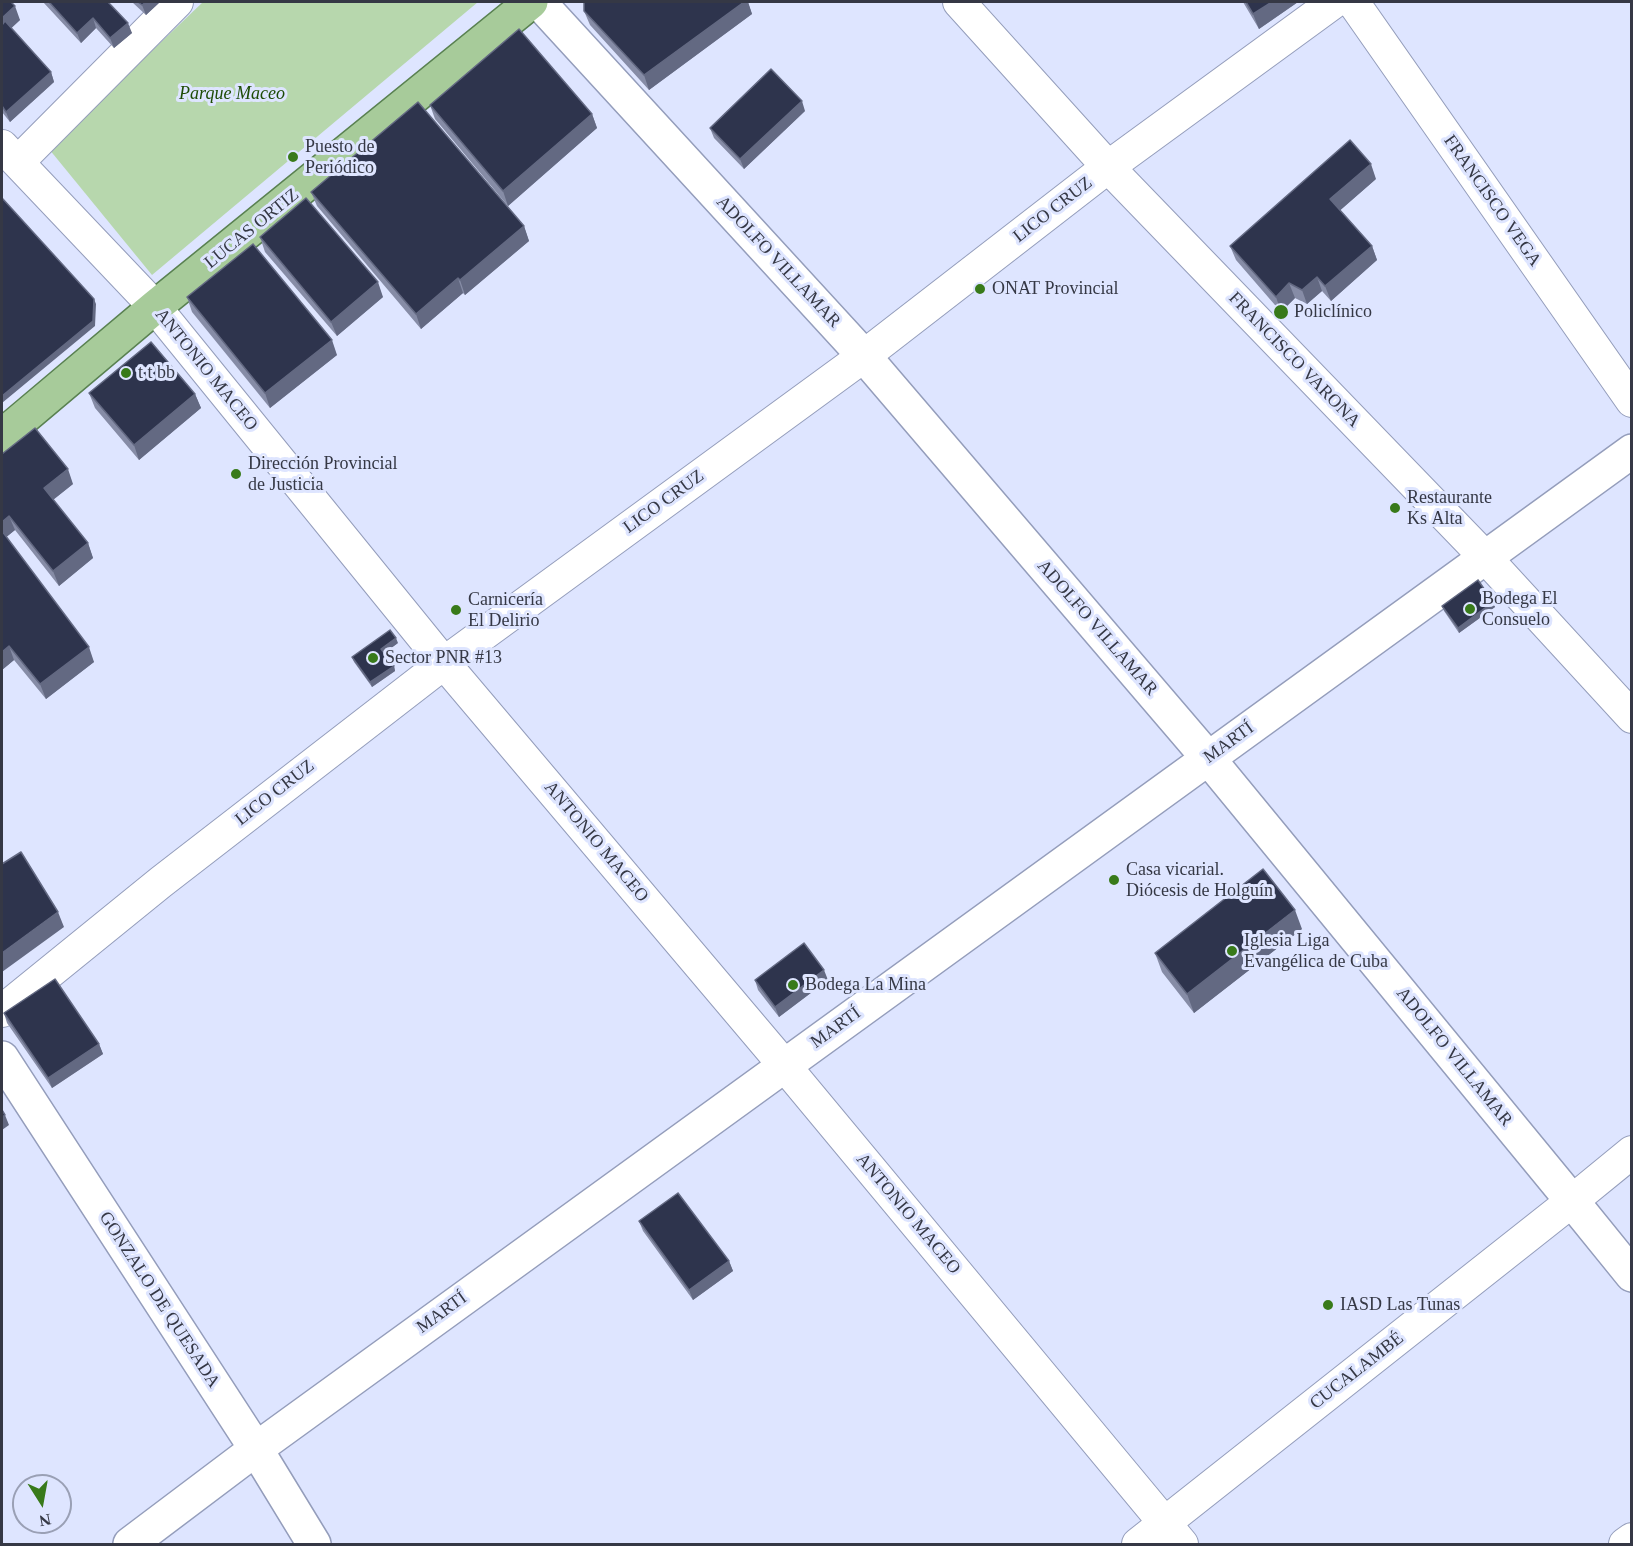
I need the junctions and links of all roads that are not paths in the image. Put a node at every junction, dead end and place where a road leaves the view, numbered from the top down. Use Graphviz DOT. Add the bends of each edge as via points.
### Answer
graph roads {
  1 [pos="177,2"];
  2 [pos="531,2"];
  3 [pos="538,2"];
  4 [pos="959,2"];
  5 [pos="1334,2"];
  6 [pos="1353,2"];
  7 [pos="10,154"];
  8 [pos="1108,167"];
  9 [pos="155,308"];
  10 [pos="864,356"];
  11 [pos="1632,401"];
  12 [pos="2,436"];
  13 [pos="1632,451"];
  14 [pos="1485,557"];
  15 [pos="444,663"];
  16 [pos="1632,717"];
  17 [pos="1208,758"];
  18 [pos="2,1011"];
  19 [pos="2,1058"];
  20 [pos="784,1065"];
  21 [pos="1632,1152"];
  22 [pos="1572,1201"];
  23 [pos="1632,1275"];
  24 [pos="256,1449"];
  25 [pos="1174,1534"];
  26 [pos="1632,1539"];
  27 [pos="130,1545"];
  28 [pos="314,1545"];
  29 [pos="1138,1545"];
  30 [pos="1625,1545"];
  1 -- 7 [label="street"];
  2 -- 9 [label="main road, LUCAS ORTIZ"];
  3 -- 10 [label="main road, ADOLFO VILLAMAR"];
  4 -- 8 [label="street, FRANCISCO VARONA"];
  5 -- 8 [label="street, LICO CRUZ"];
  6 -- 11 [label="street, FRANCISCO VEGA"];
  7 -- 9 [label="street, ANTONIO MACEO"];
  8 -- 10 [label="street, LICO CRUZ"];
  8 -- 14 [label="street, FRANCISCO VARONA"];
  9 -- 12 [label="main road, LUCAS ORTIZ"];
  9 -- 15 [label="street, ANTONIO MACEO"];
  10 -- 15 [label="street, LICO CRUZ"];
  10 -- 17 [label="main road, ADOLFO VILLAMAR"];
  13 -- 14 [label="main road, MARTÍ"];
  14 -- 16 [label="street, FRANCISCO VARONA"];
  14 -- 17 [label="main road, MARTÍ"];
  15 -- 18 [label="street, LICO CRUZ"];
  15 -- 20 [label="street, ANTONIO MACEO"];
  17 -- 20 [label="main road, MARTÍ"];
  17 -- 22 [label="main road, ADOLFO VILLAMAR"];
  19 -- 24 [label="main road, GONZALO DE QUESADA"];
  20 -- 24 [label="main road, MARTÍ"];
  20 -- 25 [label="street, ANTONIO MACEO"];
  21 -- 22 [label="street, CUCALAMBÉ"];
  22 -- 23 [label="main road, ADOLFO VILLAMAR"];
  22 -- 25 [label="street, CUCALAMBÉ"];
  24 -- 27 [label="main road, MARTÍ"];
  24 -- 28 [label="main road, GONZALO DE QUESADA"];
  25 -- 29 [label="street, CUCALAMBÉ"];
  26 -- 30 [label="street"];
}
